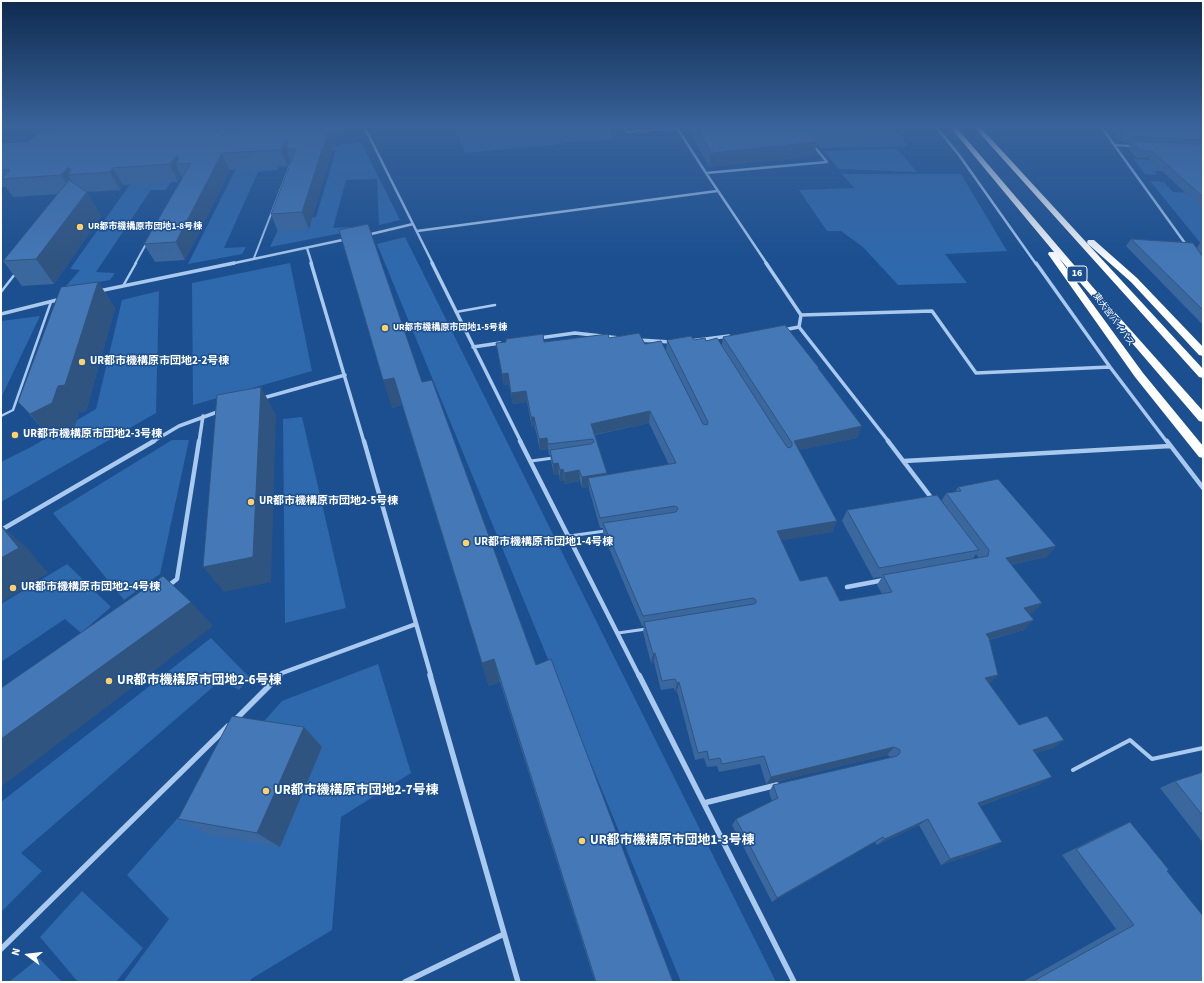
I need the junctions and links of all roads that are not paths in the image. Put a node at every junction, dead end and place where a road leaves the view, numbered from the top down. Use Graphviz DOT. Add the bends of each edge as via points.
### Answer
graph roads {
  1 [pos="287,174"];
  2 [pos="388,174"];
  3 [pos="707,174"];
  4 [pos="972,174"];
  5 [pos="993,174"];
  6 [pos="1020,174"];
  7 [pos="1135,174"];
  8 [pos="717,191"];
  9 [pos="1011,195"];
  10 [pos="1040,196"];
  11 [pos="413,224"];
  12 [pos="417,231"];
  13 [pos="360,236"];
  14 [pos="353,238"];
  15 [pos="146,244"];
  16 [pos="307,248"];
  17 [pos="1189,248"];
  18 [pos="254,258"];
  19 [pos="15,274"];
  20 [pos="123,286"];
  21 [pos="94,291"];
  22 [pos="1,292"];
  23 [pos="65,298"];
  24 [pos="51,302"];
  25 [pos="495,305"];
  26 [pos="456,312"];
  27 [pos="1,314"];
  28 [pos="801,315"];
  29 [pos="799,328"];
  30 [pos="775,330"];
  31 [pos="736,336"];
  32 [pos="620,338"];
  33 [pos="536,339"];
  34 [pos="635,339"];
  35 [pos="712,339"];
  36 [pos="685,341"];
  37 [pos="658,342"];
  38 [pos="678,342"];
  39 [pos="504,343"];
  40 [pos="716,345"];
  41 [pos="473,347"];
  42 [pos="662,349"];
  43 [pos="1203,353"];
  44 [pos="1110,367"];
  45 [pos="345,374"];
  46 [pos="1203,375"];
  47 [pos="255,401"];
  48 [pos="225,410"];
  49 [pos="1,416"];
  50 [pos="203,416"];
  51 [pos="1203,418"];
  52 [pos="1170,446"];
  53 [pos="1203,454"];
  54 [pos="561,457"];
  55 [pos="531,461"];
  56 [pos="904,461"];
  57 [pos="1203,488"];
  58 [pos="936,506"];
  59 [pos="1,530"];
  60 [pos="606,530"];
  61 [pos="569,536"];
  62 [pos="886,580"];
  63 [pos="847,587"];
  64 [pos="164,588"];
  65 [pos="416,624"];
  66 [pos="649,628"];
  67 [pos="618,633"];
  68 [pos="1203,748"];
  69 [pos="1073,770"];
  70 [pos="781,785"];
  71 [pos="704,803"];
  72 [pos="504,934"];
  73 [pos="1,949"];
  74 [pos="405,982"];
  75 [pos="518,982"];
  76 [pos="794,982"];
  1 -- 18 [label="lane"];
  2 -- 11 [label="street"];
  3 -- 8 [label="street"];
  4 -- 44 [label="street"];
  5 -- 9 [label="highway, 東大宮バイパス / 16"];
  6 -- 10 [label="highway, 16"];
  7 -- 17 [label="street"];
  8 -- 12 [label="street"];
  8 -- 28 [label="street"];
  9 -- 51 [label="highway, 東大宮バイパス / 16" via="1100,302"];
  9 -- 53 [label="highway, 東大宮バイパス / 16" via="1067,277"];
  10 -- 43 [label="highway, 16" via="1134,280"];
  10 -- 46 [label="highway, 16"];
  11 -- 12 [label="street"];
  11 -- 13 [label="street"];
  12 -- 26 [label="street"];
  14 -- 16 [label="street"];
  15 -- 20 [label="lane"];
  16 -- 18 [label="street"];
  16 -- 45 [label="street"];
  18 -- 20 [label="street"];
  19 -- 22 [label="lane"];
  20 -- 21 [label="street"];
  23 -- 24 [label="street"];
  24 -- 27 [label="street"];
  24 -- 49 [label="lane" via="13,410"];
  25 -- 26 [label="lane"];
  26 -- 41 [label="street"];
  28 -- 29 [label="street"];
  28 -- 44 [label="street" via="932,311 976,373"];
  29 -- 30 [label="street"];
  29 -- 56 [label="street"];
  31 -- 35 [label="street"];
  32 -- 33 [label="street" via="575,333"];
  34 -- 37 [label="street"];
  35 -- 36 [label="street"];
  35 -- 40 [label="lane"];
  37 -- 38 [label="street"];
  37 -- 42 [label="lane"];
  39 -- 41 [label="street"];
  41 -- 55 [label="street"];
  44 -- 52 [label="street"];
  45 -- 47 [label="street"];
  45 -- 65 [label="street"];
  48 -- 50 [label="street"];
  50 -- 59 [label="street" via="179,426"];
  50 -- 64 [label="street" via="178,579"];
  52 -- 56 [label="street"];
  52 -- 57 [label="street"];
  54 -- 55 [label="lane"];
  55 -- 61 [label="street"];
  56 -- 58 [label="street"];
  60 -- 61 [label="lane"];
  61 -- 67 [label="street"];
  62 -- 63 [label="street"];
  65 -- 72 [label="street"];
  65 -- 73 [label="street" via="282,673"];
  66 -- 67 [label="lane"];
  67 -- 71 [label="street"];
  68 -- 69 [label="lane" via="1152,759 1130,740"];
  70 -- 71 [label="street"];
  71 -- 76 [label="street"];
  72 -- 74 [label="street"];
  72 -- 75 [label="street"];
}
